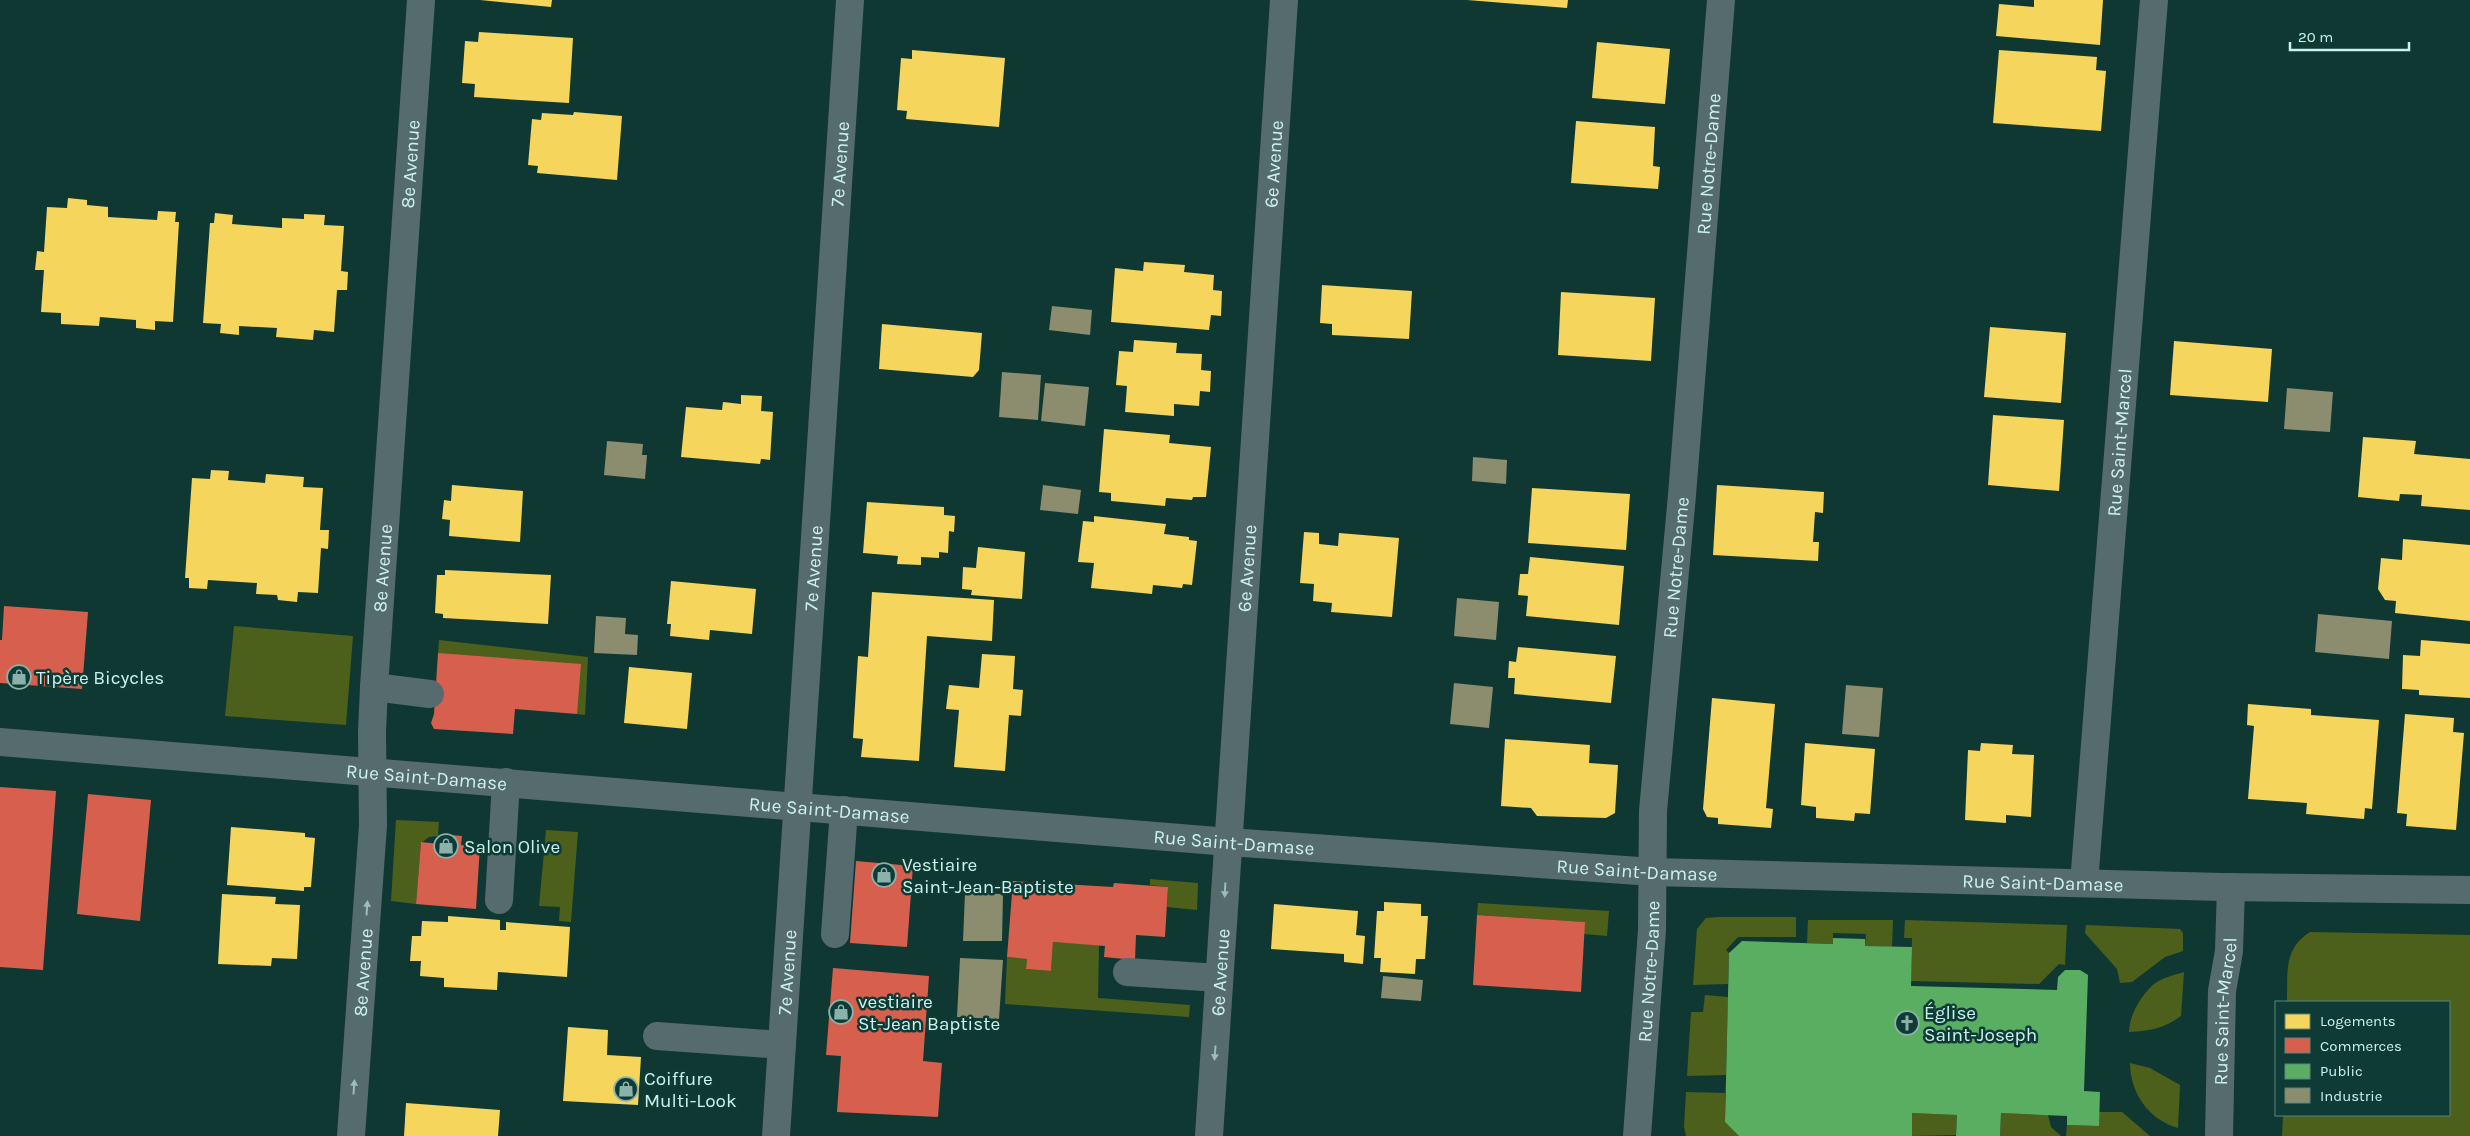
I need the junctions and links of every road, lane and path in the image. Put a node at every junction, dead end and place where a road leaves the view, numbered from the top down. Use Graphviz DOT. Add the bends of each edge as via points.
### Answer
graph roads {
  1 [pos="421,0"];
  2 [pos="850,0"];
  3 [pos="1284,0"];
  4 [pos="1721,0"];
  5 [pos="2154,0"];
  6 [pos="374,687"];
  7 [pos="430,694"];
  8 [pos="0,742"];
  9 [pos="372,771"];
  10 [pos="506,782"];
  11 [pos="798,806"];
  12 [pos="844,810"];
  13 [pos="1229,842"];
  14 [pos="1653,872"];
  15 [pos="2084,883"];
  16 [pos="2231,887"];
  17 [pos="2470,890"];
  18 [pos="499,900"];
  19 [pos="835,934"];
  20 [pos="1126,972"];
  21 [pos="1219,978"];
  22 [pos="657,1036"];
  23 [pos="782,1046"];
  24 [pos="351,1136"];
  25 [pos="776,1136"];
  26 [pos="1209,1136"];
  27 [pos="1637,1136"];
  28 [pos="2219,1136"];
  1 -- 6 [label="street, 8e Avenue"];
  2 -- 11 [label="street, 7e Avenue"];
  3 -- 13 [label="street, 6e Avenue"];
  4 -- 14 [label="street, Rue Notre-Dame" via="1653,811"];
  5 -- 15 [label="street, Rue Saint-Marcel"];
  6 -- 7 [label="street"];
  6 -- 9 [label="street, 8e Avenue"];
  8 -- 9 [label="street, Rue Saint-Damase"];
  9 -- 10 [label="street, Rue Saint-Damase"];
  24 -- 9 [label="street, 8e Avenue, one-way" via="373,825"];
  10 -- 11 [label="street, Rue Saint-Damase"];
  10 -- 18 [label="street"];
  11 -- 12 [label="street, Rue Saint-Damase"];
  11 -- 23 [label="street, 7e Avenue"];
  12 -- 13 [label="street, Rue Saint-Damase"];
  12 -- 19 [label="street"];
  13 -- 14 [label="street, Rue Saint-Damase"];
  13 -- 21 [label="street, 6e Avenue, one-way"];
  14 -- 15 [label="street, Rue Saint-Damase"];
  14 -- 27 [label="street, Rue Notre-Dame" via="1652,930"];
  15 -- 16 [label="street, Rue Saint-Damase"];
  16 -- 17 [label="street, Rue Saint-Damase"];
  16 -- 28 [label="street, Rue Saint-Marcel" via="2229,951 2222,991"];
  20 -- 21 [label="street"];
  21 -- 26 [label="street, 6e Avenue, one-way"];
  22 -- 23 [label="street"];
  23 -- 25 [label="street, 7e Avenue"];
}
